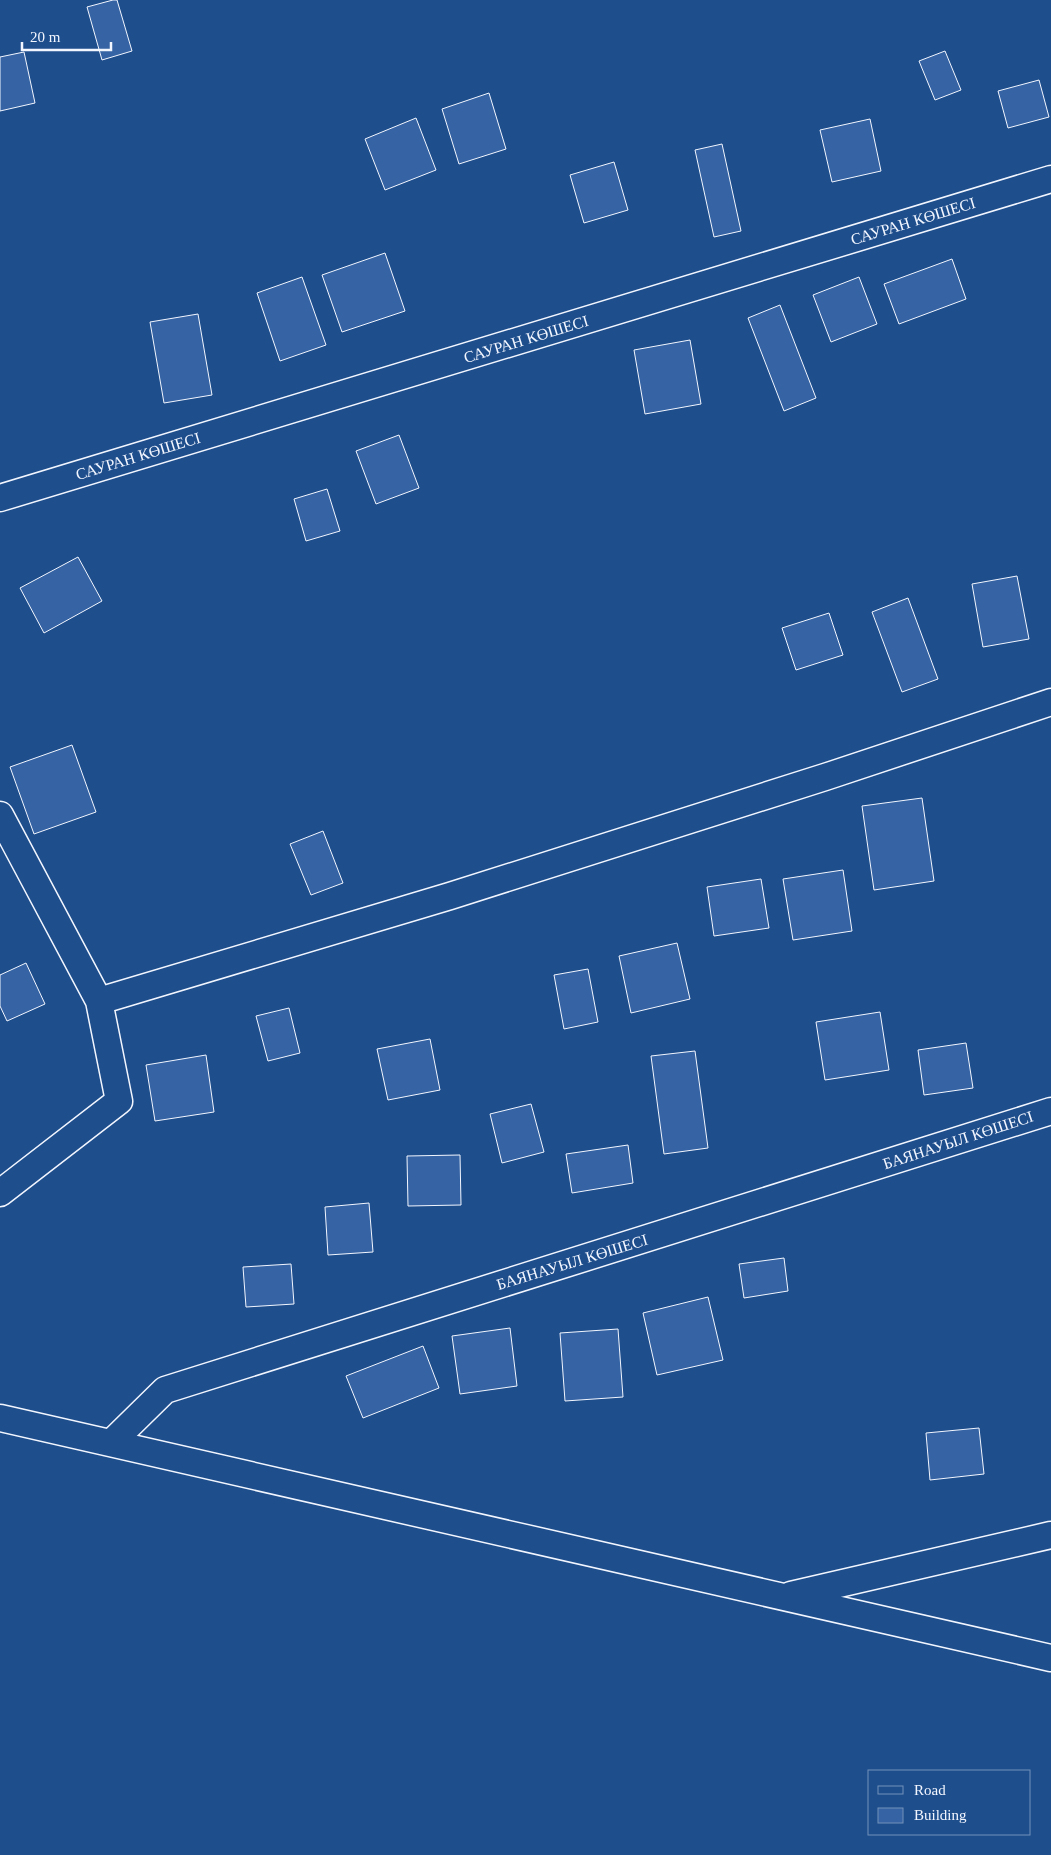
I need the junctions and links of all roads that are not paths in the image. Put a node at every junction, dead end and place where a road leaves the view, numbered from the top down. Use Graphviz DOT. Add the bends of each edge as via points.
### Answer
graph roads {
  1 [pos="1051,179"];
  2 [pos="0,498"];
  3 [pos="1051,702"];
  4 [pos="0,815"];
  5 [pos="98,1001"];
  6 [pos="1051,1111"];
  7 [pos="0,1193"];
  8 [pos="0,1418"];
  9 [pos="111,1443"];
  10 [pos="1051,1535"];
  11 [pos="784,1597"];
  12 [pos="1051,1658"];
  1 -- 2 [label="street, САУРАН КӨШЕСІ"];
  3 -- 5 [label="street" via="450,896"];
  4 -- 5 [label="street"];
  5 -- 7 [label="street" via="119,1101"];
  6 -- 9 [label="street, БАЯНАУЫЛ КӨШЕСІ" via="166,1390"];
  8 -- 9 [label="street"];
  9 -- 11 [label="street"];
  10 -- 11 [label="street"];
  11 -- 12 [label="street"];
}
